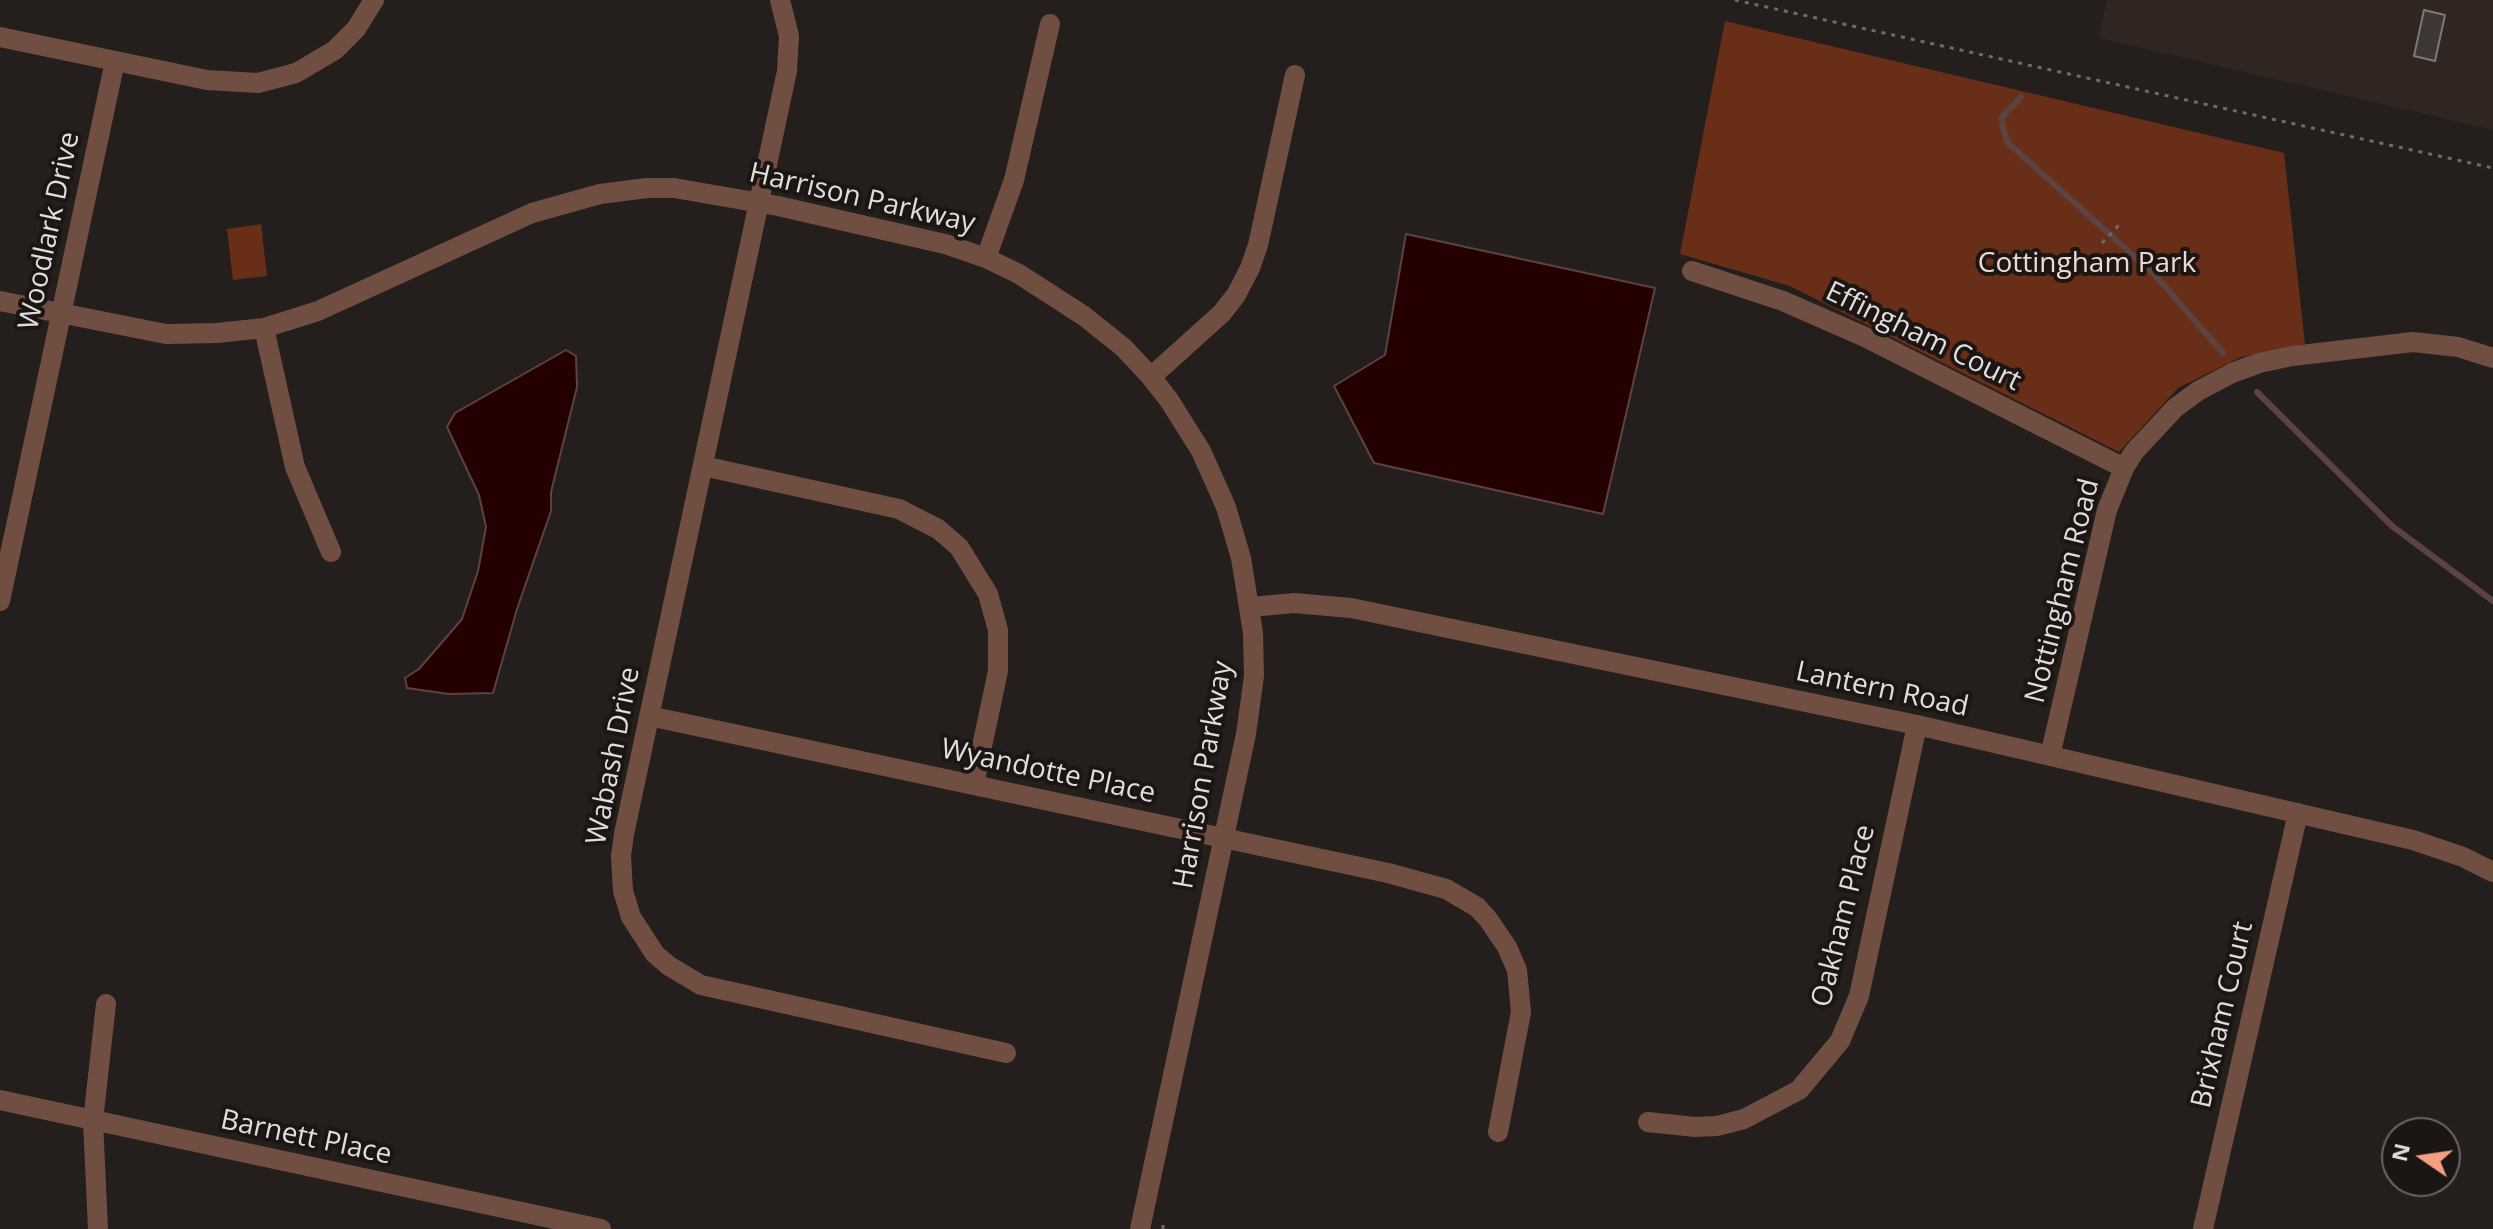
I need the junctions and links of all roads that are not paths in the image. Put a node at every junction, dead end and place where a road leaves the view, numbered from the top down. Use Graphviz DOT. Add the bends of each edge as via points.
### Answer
graph roads {
  1 [pos="374,0"];
  2 [pos="780,0"];
  3 [pos="1050,24"];
  4 [pos="0,37"];
  5 [pos="115,61"];
  6 [pos="1295,75"];
  7 [pos="760,202"];
  8 [pos="986,258"];
  9 [pos="1692,271"];
  10 [pos="0,301"];
  11 [pos="61,314"];
  12 [pos="264,328"];
  13 [pos="2493,358"];
  14 [pos="1151,377"];
  15 [pos="703,466"];
  16 [pos="2124,468"];
  17 [pos="331,552"];
  18 [pos="4,559"];
  19 [pos="0,601"];
  20 [pos="1251,607"];
  21 [pos="649,716"];
  22 [pos="1917,725"];
  23 [pos="2050,756"];
  24 [pos="974,784"];
  25 [pos="2298,813"];
  26 [pos="1224,839"];
  27 [pos="2493,872"];
  28 [pos="106,1004"];
  29 [pos="1006,1053"];
  30 [pos="0,1100"];
  31 [pos="93,1121"];
  32 [pos="1648,1122"];
  33 [pos="1498,1132"];
  34 [pos="98,1229"];
  35 [pos="601,1229"];
  36 [pos="1140,1229"];
  37 [pos="2203,1229"];
  1 -- 5 [label="street" via="335,50 310,67 267,82 222,83"];
  2 -- 7 [label="street, Wabash Drive" via="789,52"];
  3 -- 8 [label="street" via="1014,180"];
  4 -- 5 [label="street"];
  5 -- 11 [label="street, Woodlark Drive"];
  6 -- 14 [label="street" via="1250,268 1222,313"];
  7 -- 8 [label="street, Harrison Parkway" via="908,234"];
  7 -- 12 [label="street, Harrison Parkway" via="674,188 577,199 511,222 318,311"];
  7 -- 15 [label="street, Wabash Drive"];
  8 -- 14 [label="street, Harrison Parkway" via="1060,298 1124,348"];
  9 -- 16 [label="street, Effingham Court" via="1783,301 1865,337"];
  10 -- 11 [label="street, Harrison Parkway"];
  11 -- 12 [label="street, Harrison Parkway" via="166,334"];
  11 -- 18 [label="street, Woodlark Drive"];
  12 -- 17 [label="street" via="292,456"];
  13 -- 16 [label="street, Nottingham Road" via="2445,345 2404,342 2259,363 2216,381 2175,408"];
  14 -- 20 [label="street, Harrison Parkway" via="1210,469 1226,507"];
  15 -- 21 [label="street, Wabash Drive"];
  15 -- 24 [label="street" via="899,509 959,547 988,594 998,630 998,671"];
  16 -- 23 [label="street, Nottingham Road" via="2097,547"];
  18 -- 19 [label="street, Woodlark Drive"];
  20 -- 22 [label="street, Lantern Road" via="1294,603 1351,608"];
  20 -- 26 [label="street, Harrison Parkway" via="1251,706"];
  21 -- 24 [label="street, Wyandotte Place"];
  21 -- 29 [label="street, Wabash Drive" via="624,834 621,876 631,917 655,954 711,989"];
  22 -- 23 [label="street, Lantern Road"];
  22 -- 32 [label="street, Oakham Place" via="1859,996 1840,1041 1799,1090 1744,1119 1695,1127"];
  23 -- 25 [label="street, Lantern Road"];
  24 -- 26 [label="street, Wyandotte Place"];
  25 -- 27 [label="street, Lantern Road" via="2413,840"];
  25 -- 37 [label="street, Brixham Court"];
  26 -- 33 [label="street, Wyandotte Place" via="1434,884 1488,919 1512,956 1521,993 1517,1042"];
  26 -- 36 [label="street, Harrison Parkway"];
  28 -- 31 [label="street"];
  30 -- 31 [label="street, Barnett Place"];
  31 -- 34 [label="street"];
  31 -- 35 [label="street, Barnett Place"];
}
